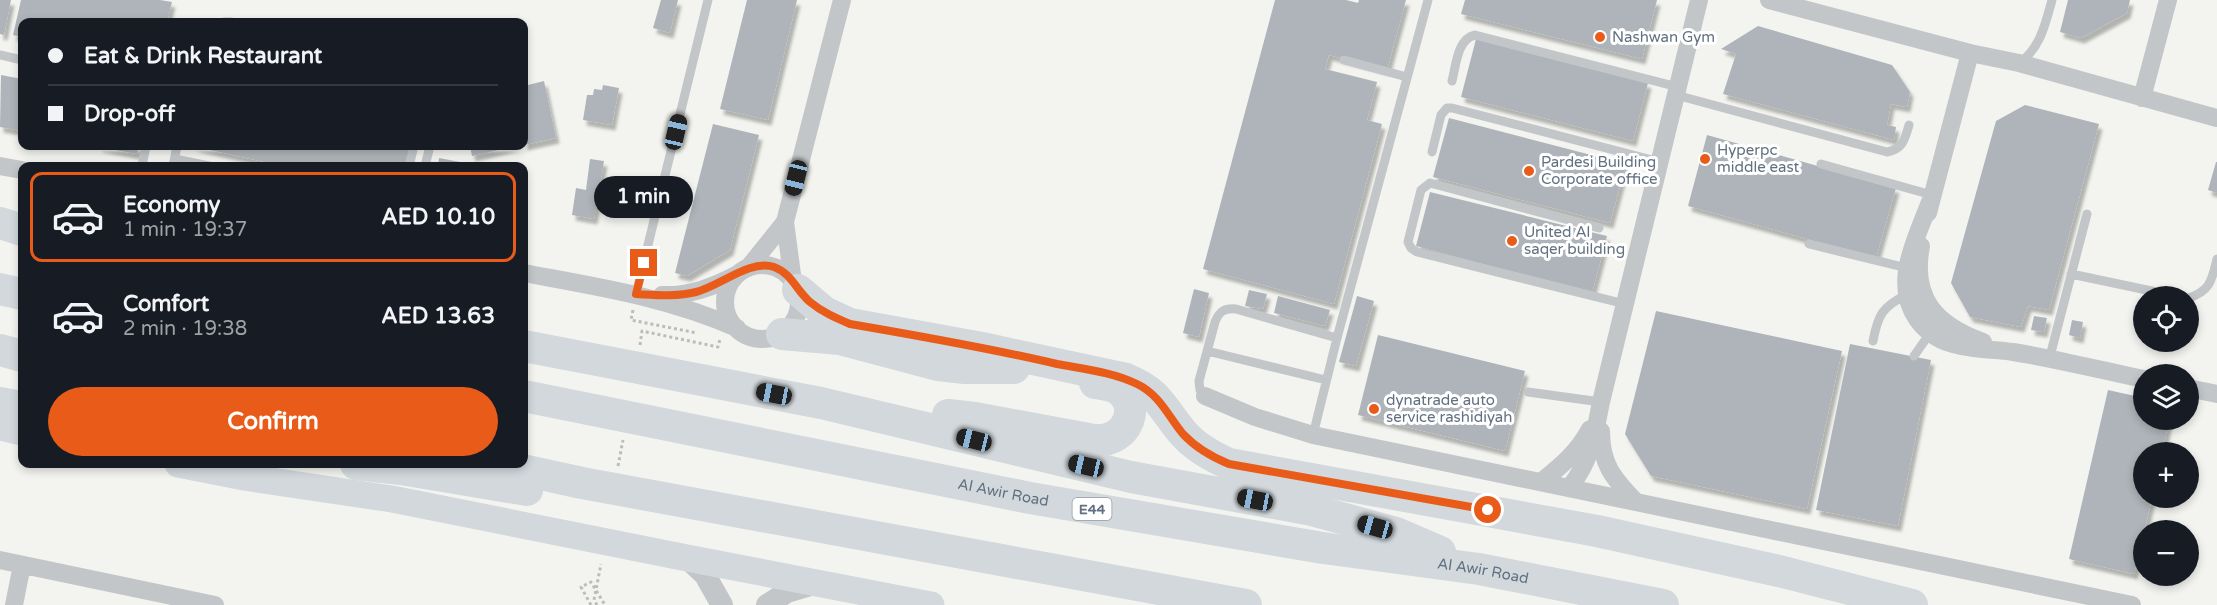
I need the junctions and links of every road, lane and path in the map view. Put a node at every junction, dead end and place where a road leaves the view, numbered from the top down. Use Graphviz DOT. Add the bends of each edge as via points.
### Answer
graph roads {
  1 [pos="708,0"];
  2 [pos="842,0"];
  3 [pos="1428,0"];
  4 [pos="1699,0"];
  5 [pos="1768,0"];
  6 [pos="2052,0"];
  7 [pos="2168,0"];
  8 [pos="1970,53"];
  9 [pos="0,56"];
  10 [pos="18,59"];
  11 [pos="1344,60"];
  12 [pos="2019,63"];
  13 [pos="1407,77"];
  14 [pos="1452,81"];
  15 [pos="1677,91"];
  16 [pos="2142,99"];
  17 [pos="2217,118"];
  18 [pos="1909,125"];
  19 [pos="1432,152"];
  20 [pos="1660,162"];
  21 [pos="1821,164"];
  22 [pos="0,166"];
  23 [pos="18,169"];
  24 [pos="1931,199"];
  25 [pos="2087,214"];
  26 [pos="785,222"];
  27 [pos="0,223"];
  28 [pos="1599,228"];
  29 [pos="18,229"];
  30 [pos="0,241"];
  31 [pos="18,244"];
  32 [pos="1809,244"];
  33 [pos="2217,259"];
  34 [pos="1906,268"];
  35 [pos="744,271"];
  36 [pos="528,274"];
  37 [pos="2071,274"];
  38 [pos="796,286"];
  39 [pos="2133,287"];
  40 [pos="0,289"];
  41 [pos="18,293"];
  42 [pos="636,294"];
  43 [pos="1906,295"];
  44 [pos="2199,295"];
  45 [pos="1625,304"];
  46 [pos="631,320"];
  47 [pos="737,328"];
  48 [pos="642,332"];
  49 [pos="1930,333"];
  50 [pos="698,334"];
  51 [pos="782,334"];
  52 [pos="720,338"];
  53 [pos="1337,338"];
  54 [pos="1873,341"];
  55 [pos="528,347"];
  56 [pos="0,350"];
  57 [pos="1207,351"];
  58 [pos="2013,352"];
  59 [pos="18,355"];
  60 [pos="1914,356"];
  61 [pos="2049,360"];
  62 [pos="2133,377"];
  63 [pos="1326,380"];
  64 [pos="2199,390"];
  65 [pos="1528,392"];
  66 [pos="2216,393"];
  67 [pos="1204,396"];
  68 [pos="528,397"];
  69 [pos="1601,402"];
  70 [pos="0,403"];
  71 [pos="18,406"];
  72 [pos="888,419"];
  73 [pos="0,427"];
  74 [pos="18,431"];
  75 [pos="1313,435"];
  76 [pos="198,468"];
  77 [pos="401,468"];
  78 [pos="513,468"];
  79 [pos="1541,482"];
  80 [pos="582,483"];
  81 [pos="1570,487"];
  82 [pos="1635,501"];
  83 [pos="687,558"];
  84 [pos="0,560"];
  85 [pos="22,565"];
  86 [pos="1479,569"];
  87 [pos="817,583"];
  88 [pos="594,600"];
  89 [pos="14,605"];
  90 [pos="215,605"];
  91 [pos="591,605"];
  92 [pos="597,605"];
  93 [pos="605,605"];
  94 [pos="722,605"];
  95 [pos="767,605"];
  96 [pos="932,605"];
  97 [pos="1246,605"];
  98 [pos="1663,605"];
  99 [pos="1912,605"];
  100 [pos="2132,605"];
  1 -- 42 [label="lane"];
  2 -- 26 [label="street"];
  3 -- 13 [label="lane"];
  4 -- 15 [label="street"];
  5 -- 8 [label="street"];
  6 -- 12 [label="lane" via="2042,37"];
  7 -- 16 [label="street"];
  8 -- 12 [label="street"];
  8 -- 24 [label="street"];
  9 -- 10 [label="lane"];
  11 -- 13 [label="lane"];
  12 -- 16 [label="street"];
  13 -- 53 [label="lane"];
  14 -- 15 [label="lane" via="1462,42 1474,35"];
  15 -- 18 [label="lane" via="1887,152 1900,147"];
  15 -- 20 [label="street"];
  16 -- 17 [label="street"];
  19 -- 20 [label="lane" via="1441,115 1452,108"];
  20 -- 45 [label="street"];
  21 -- 24 [label="lane"];
  22 -- 23 [label="street"];
  24 -- 34 [label="street"];
  24 -- 58 [label="street" via="1919,267 1927,301 1955,331"];
  25 -- 37 [label="lane"];
  26 -- 35 [label="street"];
  26 -- 38 [label="street"];
  27 -- 29 [label="highway"];
  28 -- 45 [label="lane" via="1430,183 1421,190 1408,242 1417,252"];
  30 -- 31 [label="highway"];
  32 -- 34 [label="lane"];
  33 -- 44 [label="lane" via="2210,285"];
  34 -- 43 [label="street"];
  35 -- 38 [label="street" via="761,265 773,267 785,273"];
  35 -- 42 [label="street" via="693,293"];
  35 -- 47 [label="street" via="726,294 729,318"];
  36 -- 42 [label="street"];
  37 -- 39 [label="lane"];
  37 -- 61 [label="lane"];
  38 -- 51 [label="street" via="799,310"];
  38 -- 99 [label="highway" via="824,312 850,324 1126,379 1160,402 1193,443 1229,464 1608,534"];
  40 -- 41 [label="highway"];
  42 -- 47 [label="street" via="687,308"];
  43 -- 49 [label="street" via="1915,316"];
  43 -- 54 [label="lane" via="1882,312"];
  45 -- 69 [label="street"];
  46 -- 50 [label="path"];
  47 -- 51 [label="street" via="754,338"];
  48 -- 52 [label="path" via="718,347"];
  49 -- 58 [label="street" via="1961,346"];
  49 -- 60 [label="lane"];
  51 -- 72 [label="highway" via="840,339 938,365 1059,374 1113,387 1125,398 1130,414 1124,430 1102,440 954,416"];
  53 -- 57 [label="lane" via="1229,309 1217,315"];
  53 -- 63 [label="lane"];
  55 -- 72 [label="highway"];
  56 -- 59 [label="highway"];
  57 -- 63 [label="lane"];
  57 -- 67 [label="lane" via="1198,381"];
  58 -- 61 [label="street"];
  61 -- 62 [label="street"];
  63 -- 75 [label="lane"];
  64 -- 66 [label="street"];
  65 -- 69 [label="lane"];
  67 -- 75 [label="street"];
  68 -- 86 [label="highway, Al Awir Road / E44" via="1030,498 1323,548"];
  69 -- 79 [label="street" via="1580,447"];
  69 -- 81 [label="street" via="1588,460"];
  69 -- 82 [label="street" via="1604,460"];
  70 -- 71 [label="highway"];
  72 -- 86 [label="highway" via="1131,477 1344,518 1396,533"];
  73 -- 74 [label="main road"];
  75 -- 79 [label="street"];
  76 -- 83 [label="main road" via="392,499"];
  77 -- 80 [label="highway" via="531,490"];
  78 -- 80 [label="highway"];
  79 -- 81 [label="street"];
  80 -- 97 [label="highway"];
  81 -- 82 [label="street"];
  82 -- 100 [label="street"];
  83 -- 87 [label="main road"];
  83 -- 94 [label="street" via="705,575"];
  84 -- 85 [label="street"];
  85 -- 89 [label="street"];
  85 -- 90 [label="street"];
  86 -- 98 [label="highway, Al Awir Road / E44"];
  87 -- 95 [label="street" via="787,592"];
  87 -- 96 [label="main road"];
  88 -- 92 [label="path"];
  91 -- 93 [label="path" via="581,587 591,582"];
}
